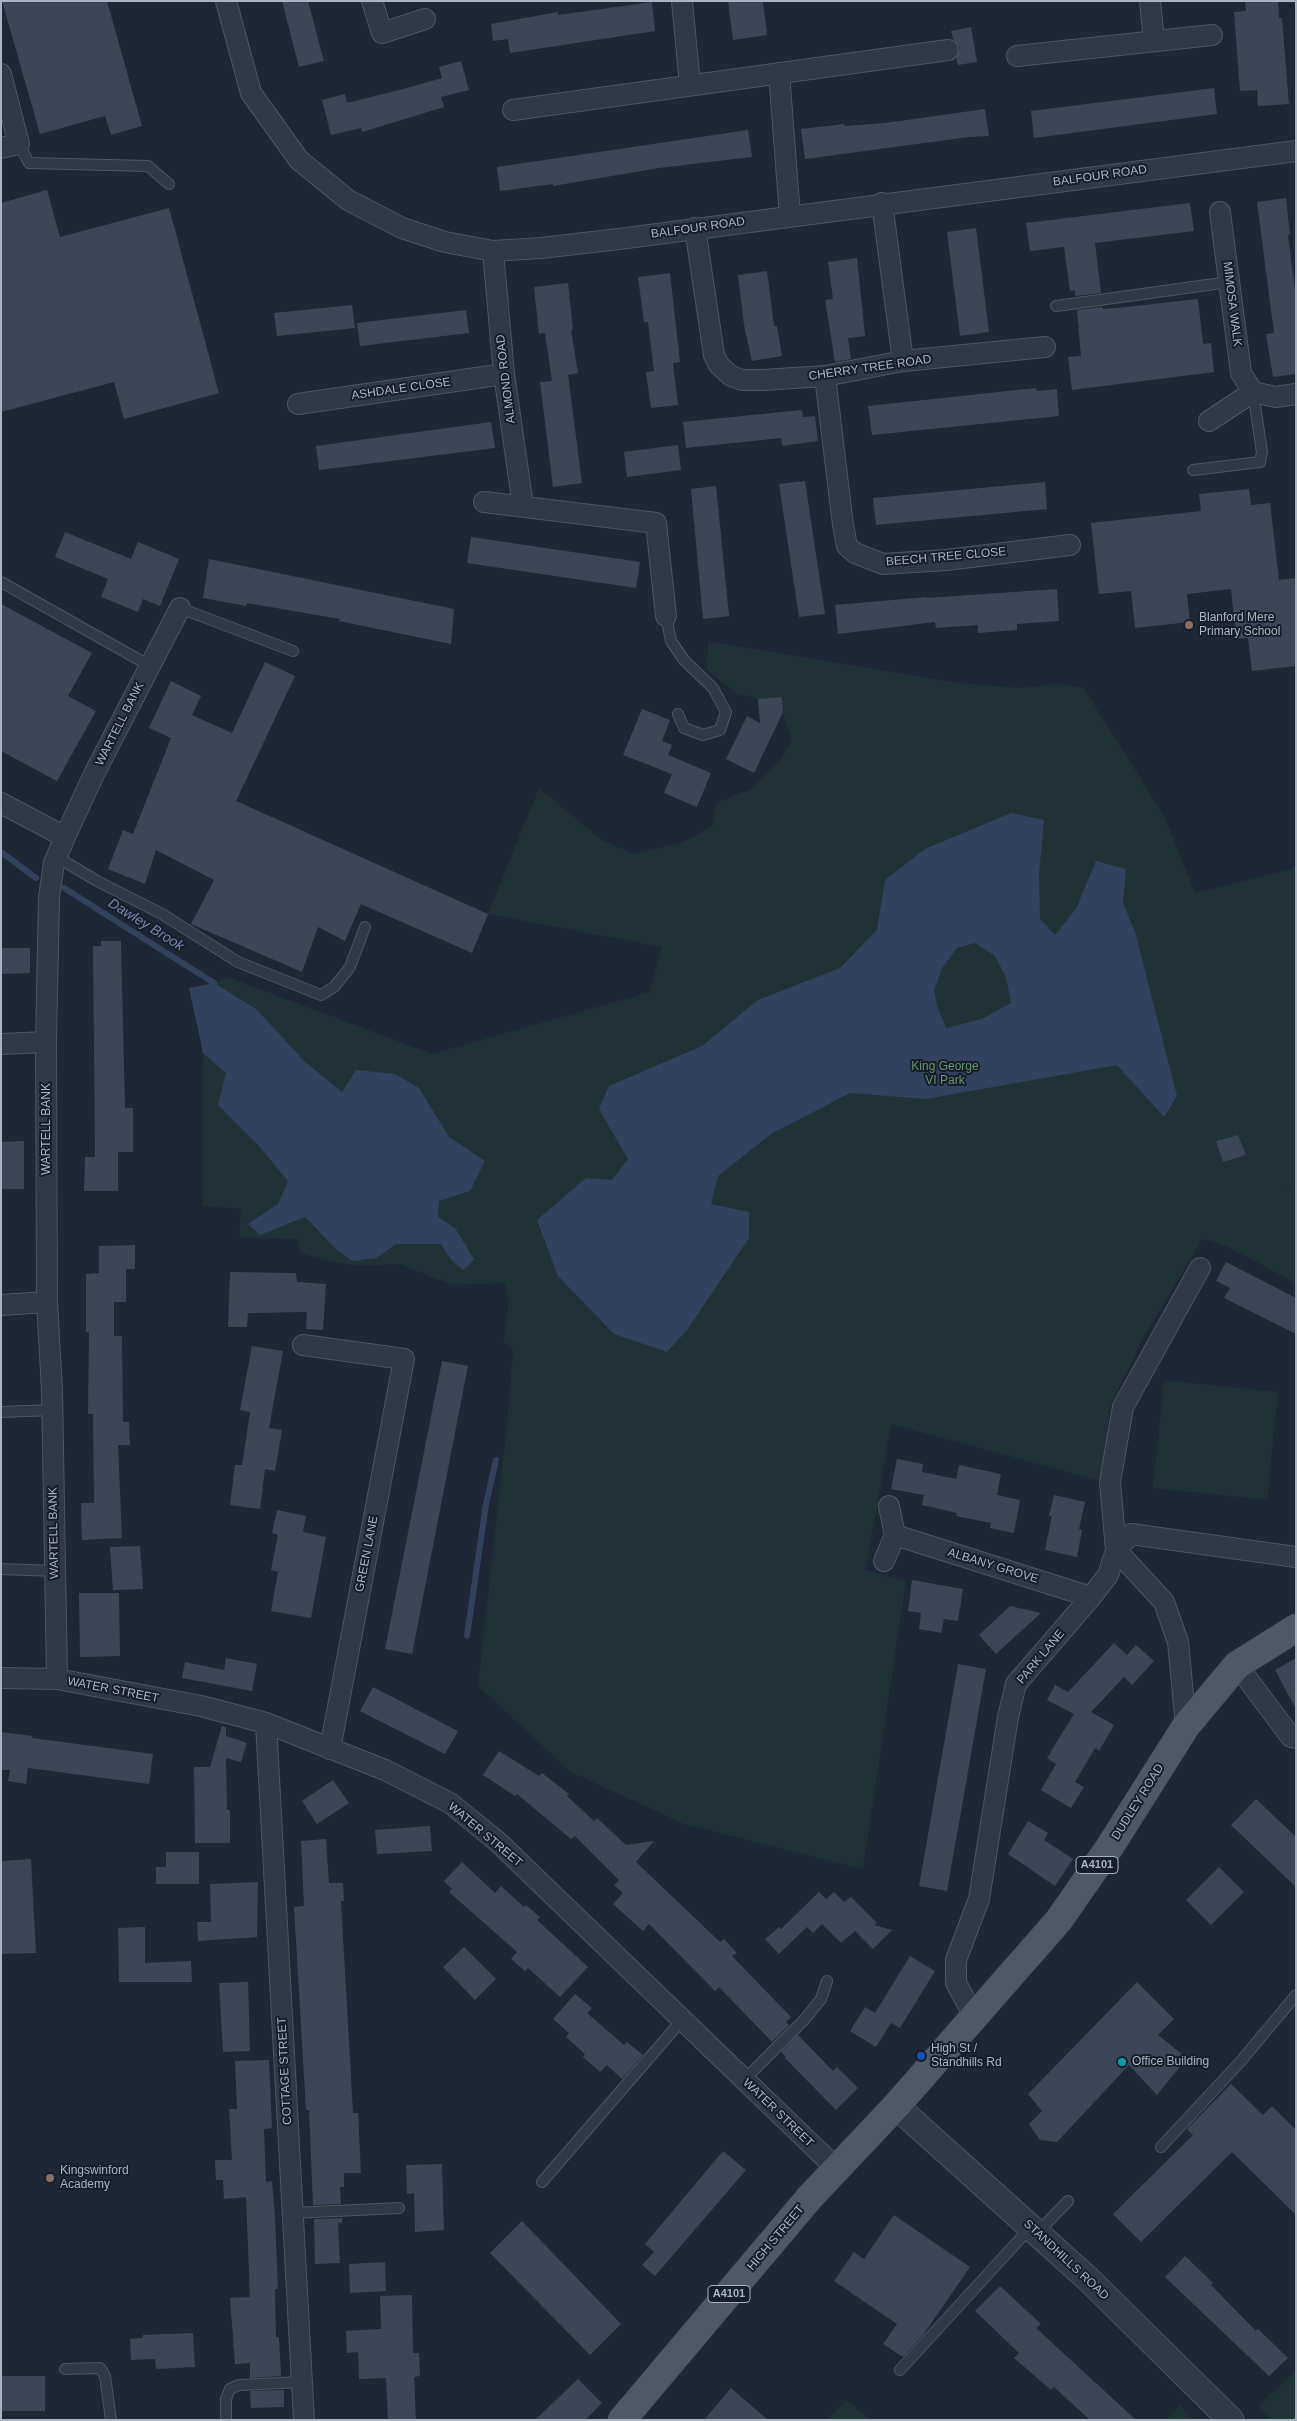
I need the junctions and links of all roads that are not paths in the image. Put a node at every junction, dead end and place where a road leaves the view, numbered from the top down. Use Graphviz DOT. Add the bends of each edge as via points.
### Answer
graph roads {
  1 [pos="226,1"];
  2 [pos="372,1"];
  3 [pos="682,1"];
  4 [pos="1150,1"];
  5 [pos="425,18"];
  6 [pos="1212,35"];
  7 [pos="1154,41"];
  8 [pos="948,50"];
  9 [pos="1017,56"];
  10 [pos="779,73"];
  11 [pos="1,74"];
  12 [pos="690,85"];
  13 [pos="513,110"];
  14 [pos="10,146"];
  15 [pos="1296,151"];
  16 [pos="169,184"];
  17 [pos="882,203"];
  18 [pos="1220,212"];
  19 [pos="790,216"];
  20 [pos="695,228"];
  21 [pos="493,251"];
  22 [pos="1229,282"];
  23 [pos="1056,306"];
  24 [pos="1044,347"];
  25 [pos="903,361"];
  26 [pos="504,374"];
  27 [pos="825,376"];
  28 [pos="1253,392"];
  29 [pos="1296,394"];
  30 [pos="298,404"];
  31 [pos="1210,421"];
  32 [pos="1193,470"];
  33 [pos="484,502"];
  34 [pos="523,506"];
  35 [pos="1070,545"];
  36 [pos="1,582"];
  37 [pos="180,608"];
  38 [pos="666,616"];
  39 [pos="293,651"];
  40 [pos="150,666"];
  41 [pos="678,714"];
  42 [pos="1,803"];
  43 [pos="65,837"];
  44 [pos="57,857"];
  45 [pos="365,927"];
  46 [pos="46,1042"];
  47 [pos="1,1044"];
  48 [pos="1200,1268"];
  49 [pos="47,1302"];
  50 [pos="1,1305"];
  51 [pos="303,1345"];
  52 [pos="52,1410"];
  53 [pos="1,1412"];
  54 [pos="889,1506"];
  55 [pos="895,1535"];
  56 [pos="1116,1550"];
  57 [pos="1296,1557"];
  58 [pos="884,1561"];
  59 [pos="1,1569"];
  60 [pos="55,1571"];
  61 [pos="1091,1597"];
  62 [pos="1296,1628"];
  63 [pos="1237,1665"];
  64 [pos="1,1678"];
  65 [pos="57,1679"];
  66 [pos="266,1723"];
  67 [pos="1186,1726"];
  68 [pos="1296,1738"];
  69 [pos="330,1749"];
  70 [pos="828,1981"];
  71 [pos="1296,1995"];
  72 [pos="974,2016"];
  73 [pos="682,2020"];
  74 [pos="744,2080"];
  75 [pos="896,2106"];
  76 [pos="1161,2146"];
  77 [pos="838,2170"];
  78 [pos="542,2182"];
  79 [pos="1068,2201"];
  80 [pos="399,2208"];
  81 [pos="293,2213"];
  82 [pos="1034,2230"];
  83 [pos="65,2369"];
  84 [pos="900,2370"];
  85 [pos="302,2382"];
  86 [pos="630,2415"];
  87 [pos="111,2420"];
  88 [pos="226,2420"];
  89 [pos="304,2420"];
  90 [pos="1231,2420"];
  1 -- 21 [label="street, BALFOUR ROAD" via="251,93 299,160 348,200 402,228 445,242"];
  2 -- 5 [label="street" via="382,33"];
  3 -- 12 [label="street"];
  4 -- 7 [label="street"];
  6 -- 7 [label="street"];
  7 -- 9 [label="street"];
  8 -- 10 [label="street"];
  10 -- 12 [label="street"];
  10 -- 19 [label="street"];
  11 -- 14 [label="street"];
  12 -- 13 [label="street"];
  14 -- 16 [label="lane" via="29,163 148,166"];
  15 -- 17 [label="street, BALFOUR ROAD"];
  17 -- 19 [label="street, BALFOUR ROAD"];
  17 -- 25 [label="street"];
  18 -- 22 [label="street, MIMOSA WALK"];
  19 -- 20 [label="street, BALFOUR ROAD"];
  20 -- 21 [label="street, BALFOUR ROAD"];
  20 -- 27 [label="street, CHERRY TREE ROAD" via="714,355 719,365 730,376 742,380"];
  21 -- 26 [label="street, ALMOND ROAD"];
  22 -- 23 [label="lane"];
  22 -- 28 [label="street, MIMOSA WALK" via="1241,374"];
  24 -- 25 [label="street, CHERRY TREE ROAD"];
  25 -- 27 [label="street, CHERRY TREE ROAD"];
  26 -- 30 [label="street, ASHDALE CLOSE"];
  26 -- 34 [label="street, ALMOND ROAD"];
  27 -- 35 [label="street, BEECH TREE CLOSE" via="842,525 847,546 855,553 883,564"];
  28 -- 29 [label="street" via="1276,397"];
  28 -- 31 [label="street"];
  28 -- 32 [label="lane" via="1262,452 1260,462"];
  33 -- 34 [label="street"];
  34 -- 38 [label="street" via="656,523"];
  36 -- 40 [label="lane"];
  37 -- 39 [label="lane"];
  37 -- 40 [label="street, WARTELL BANK"];
  38 -- 41 [label="lane" via="671,640 684,660 713,688 726,712 720,730 703,735 684,728"];
  40 -- 43 [label="street, WARTELL BANK"];
  42 -- 43 [label="street"];
  43 -- 44 [label="street, WARTELL BANK"];
  44 -- 45 [label="lane" via="162,914 238,962 321,995 334,987 350,967"];
  44 -- 46 [label="street, WARTELL BANK" via="49,897"];
  46 -- 47 [label="street"];
  46 -- 49 [label="street, WARTELL BANK"];
  48 -- 56 [label="street" via="1122,1408 1110,1482"];
  49 -- 50 [label="street"];
  49 -- 52 [label="street, WARTELL BANK"];
  51 -- 69 [label="street, GREEN LANE" via="404,1358"];
  52 -- 53 [label="lane"];
  52 -- 60 [label="street, WARTELL BANK"];
  54 -- 55 [label="street"];
  55 -- 58 [label="street"];
  55 -- 61 [label="street, ALBANY GROVE"];
  56 -- 57 [label="street" via="1131,1534"];
  56 -- 61 [label="street, PARK LANE" via="1108,1574"];
  56 -- 67 [label="street" via="1164,1602 1178,1642"];
  59 -- 60 [label="lane"];
  60 -- 65 [label="street, WARTELL BANK"];
  61 -- 72 [label="street, PARK LANE" via="1016,1684 979,1900 956,1960 956,1983"];
  62 -- 63 [label="main road, DUDLEY ROAD / A4101"];
  63 -- 67 [label="main road, DUDLEY ROAD / A4101"];
  63 -- 68 [label="street" via="1291,1737"];
  64 -- 65 [label="street, WATER STREET"];
  65 -- 66 [label="street, WATER STREET" via="201,1706"];
  66 -- 69 [label="street, WATER STREET"];
  66 -- 81 [label="street, COTTAGE STREET"];
  67 -- 72 [label="main road, DUDLEY ROAD / A4101" via="1059,1920"];
  69 -- 73 [label="street, WATER STREET" via="385,1770 450,1803 498,1842"];
  70 -- 74 [label="lane" via="821,1999 804,2020"];
  71 -- 76 [label="lane" via="1241,2061"];
  72 -- 75 [label="main road, DUDLEY ROAD / A4101"];
  73 -- 74 [label="street, WATER STREET"];
  73 -- 78 [label="lane"];
  74 -- 77 [label="street, WATER STREET"];
  75 -- 77 [label="main road, HIGH STREET / A4101"];
  75 -- 82 [label="street, STANDHILLS ROAD"];
  77 -- 86 [label="main road, HIGH STREET / A4101" via="810,2197"];
  79 -- 82 [label="lane"];
  80 -- 81 [label="lane"];
  81 -- 85 [label="street, COTTAGE STREET"];
  82 -- 84 [label="lane"];
  82 -- 90 [label="street, STANDHILLS ROAD"];
  83 -- 87 [label="lane" via="100,2368 105,2376"];
  85 -- 88 [label="lane" via="239,2385 230,2389 226,2399"];
  85 -- 89 [label="street, COTTAGE STREET"];
}
